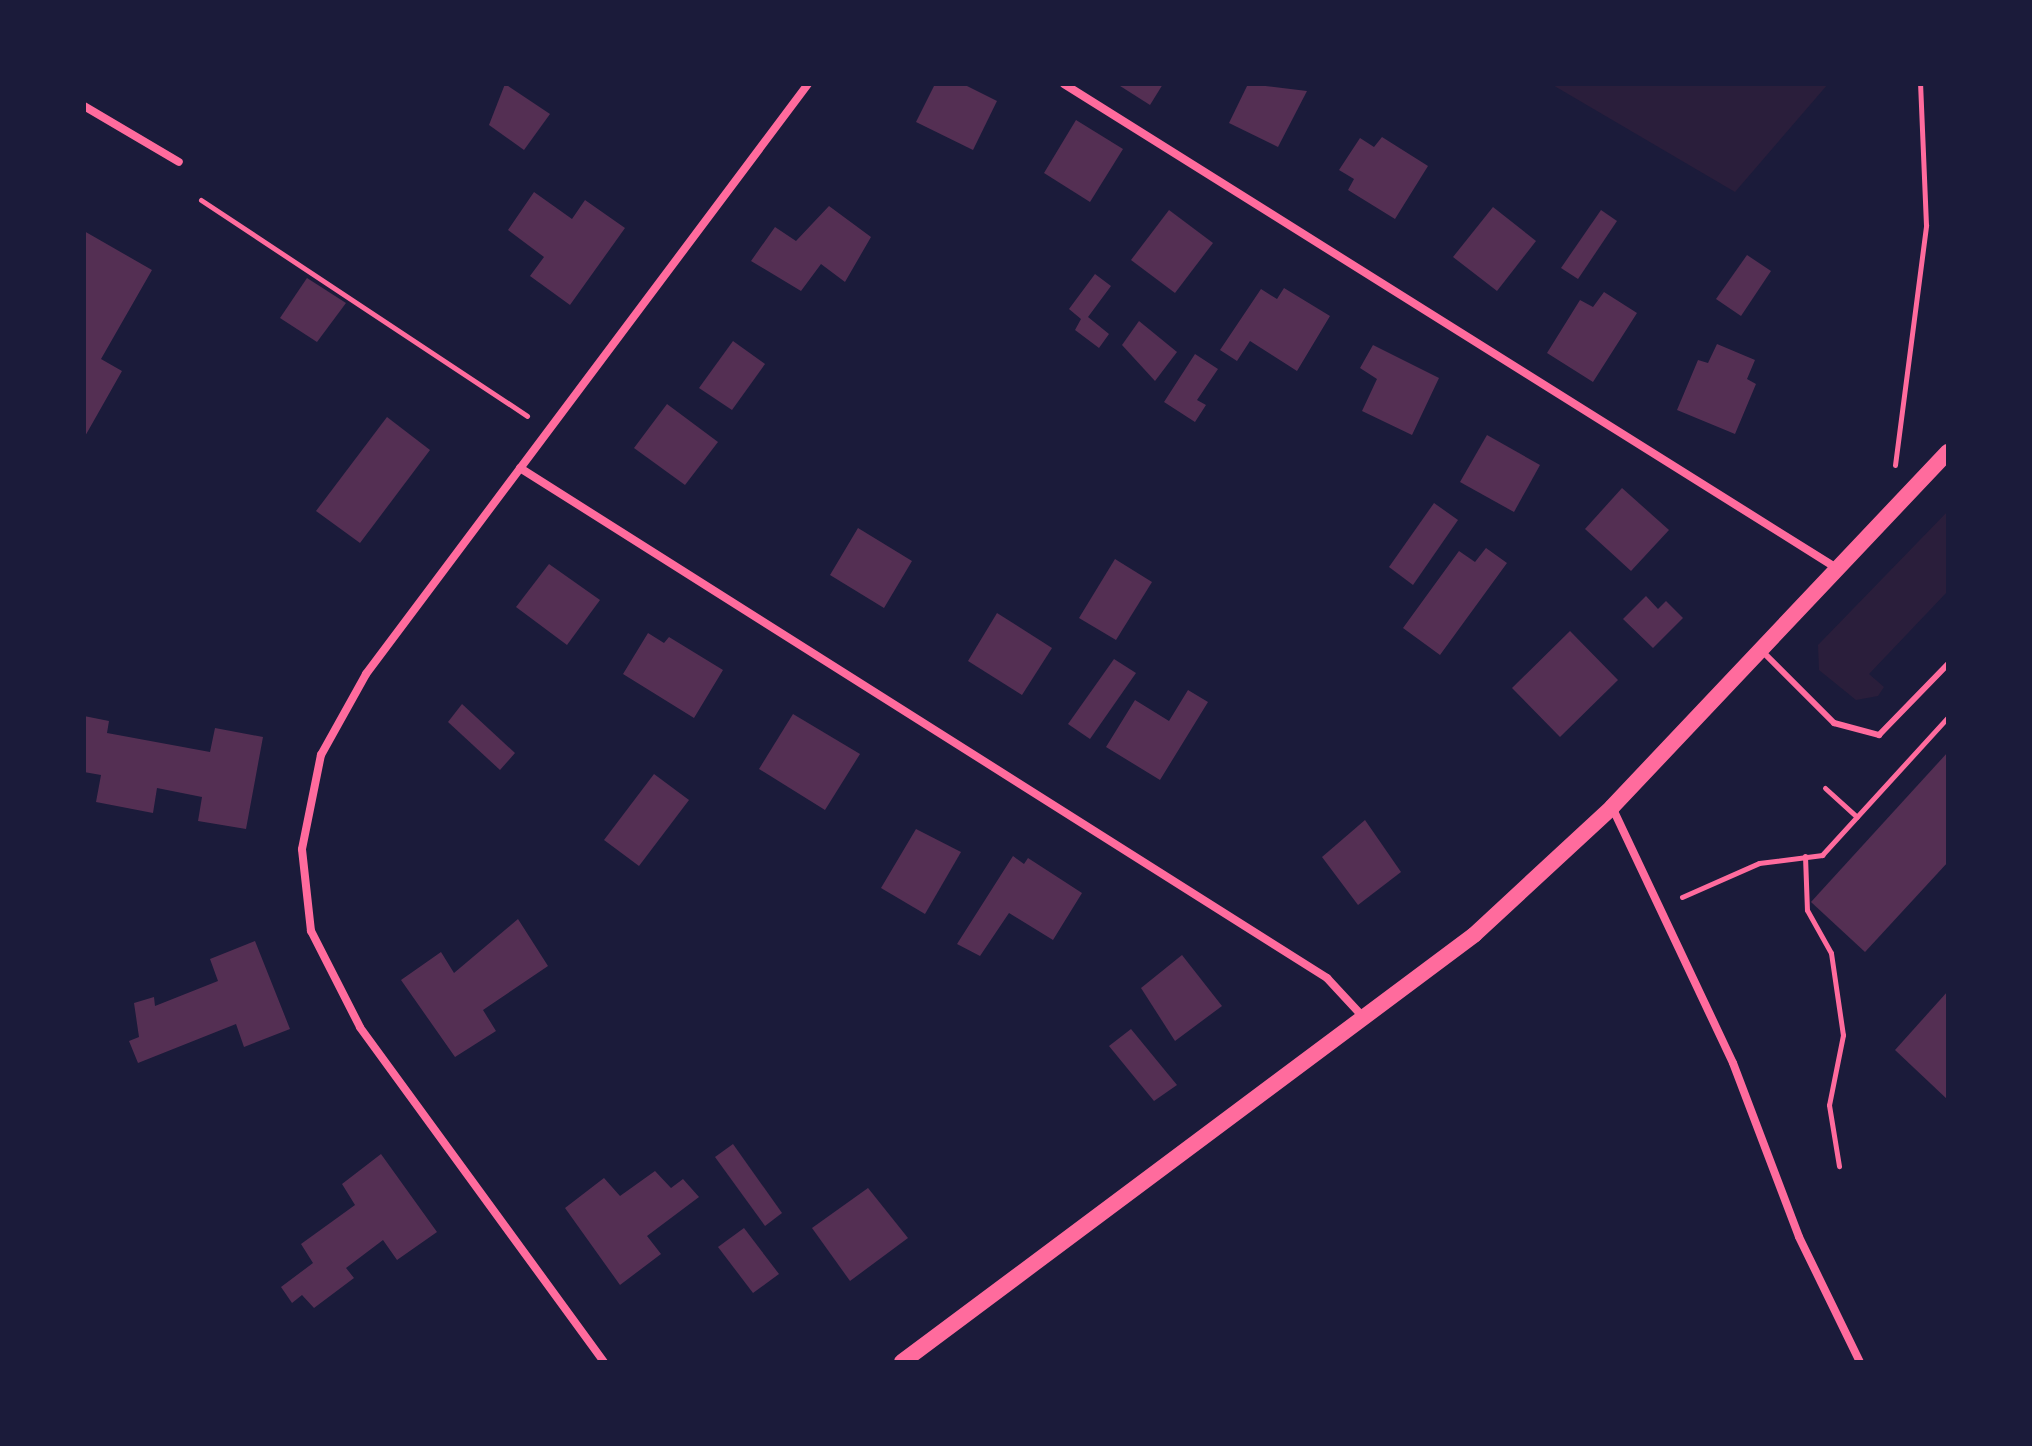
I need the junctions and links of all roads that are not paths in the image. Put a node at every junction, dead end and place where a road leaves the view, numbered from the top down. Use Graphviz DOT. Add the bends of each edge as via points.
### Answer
graph roads {
  1 [pos="808,84"];
  2 [pos="1064,84"];
  3 [pos="84,106"];
  4 [pos="179,162"];
  5 [pos="1948,452"];
  6 [pos="520,468"];
  7 [pos="1838,569"];
  8 [pos="1762,651"];
  9 [pos="1948,664"];
  10 [pos="1612,807"];
  11 [pos="1367,1021"];
  12 [pos="604,1362"];
  13 [pos="902,1362"];
  14 [pos="1860,1362"];
  1 -- 6 [label="street"];
  2 -- 7 [label="street"];
  3 -- 4 [label="street"];
  5 -- 7 [label="main road"];
  6 -- 11 [label="street" via="1327,978"];
  6 -- 12 [label="street" via="366,674 321,755 302,849 311,931 360,1027"];
  7 -- 8 [label="main road"];
  8 -- 9 [label="lane" via="1834,723 1879,735"];
  8 -- 10 [label="main road"];
  10 -- 11 [label="main road" via="1474,935"];
  10 -- 14 [label="street" via="1733,1063 1799,1237"];
  11 -- 13 [label="main road"];
}
